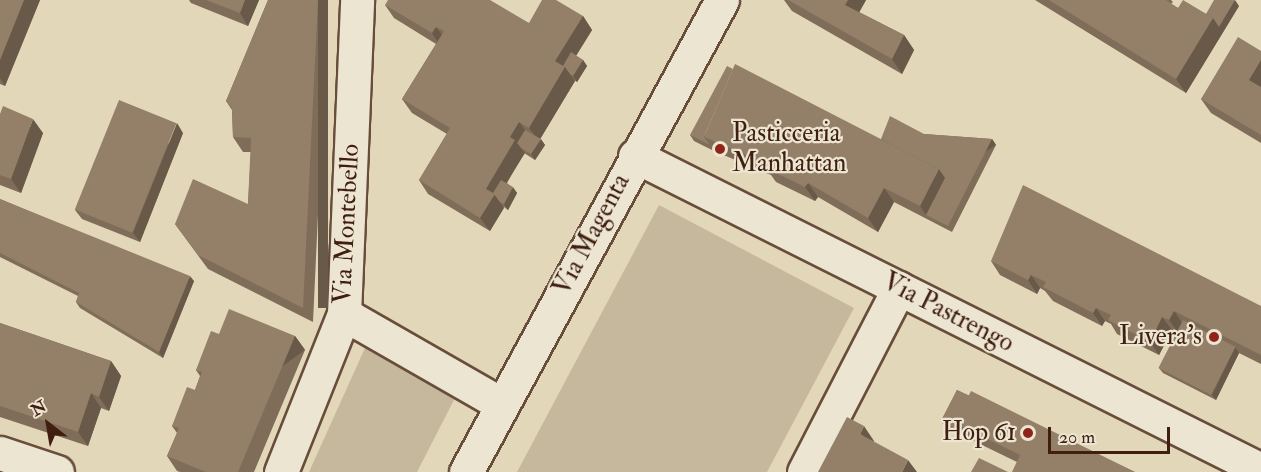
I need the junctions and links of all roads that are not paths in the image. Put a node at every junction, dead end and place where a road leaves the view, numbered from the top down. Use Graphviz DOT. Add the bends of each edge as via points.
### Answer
graph roads {
  1 [pos="357,0"];
  2 [pos="722,0"];
  3 [pos="635,156"];
  4 [pos="899,288"];
  5 [pos="344,314"];
  6 [pos="501,404"];
  7 [pos="0,453"];
  8 [pos="1261,470"];
  9 [pos="57,472"];
  10 [pos="281,472"];
  11 [pos="466,472"];
  12 [pos="804,472"];
  1 -- 5 [label="street, Via Montebello"];
  2 -- 3 [label="street, Via Magenta"];
  3 -- 4 [label="street, Via Pastrengo"];
  3 -- 6 [label="street, Via Magenta"];
  4 -- 8 [label="street, Via Pastrengo"];
  4 -- 12 [label="street"];
  5 -- 6 [label="street"];
  5 -- 10 [label="street, Via Montebello"];
  6 -- 11 [label="street, Via Magenta"];
  7 -- 9 [label="street"];
}
